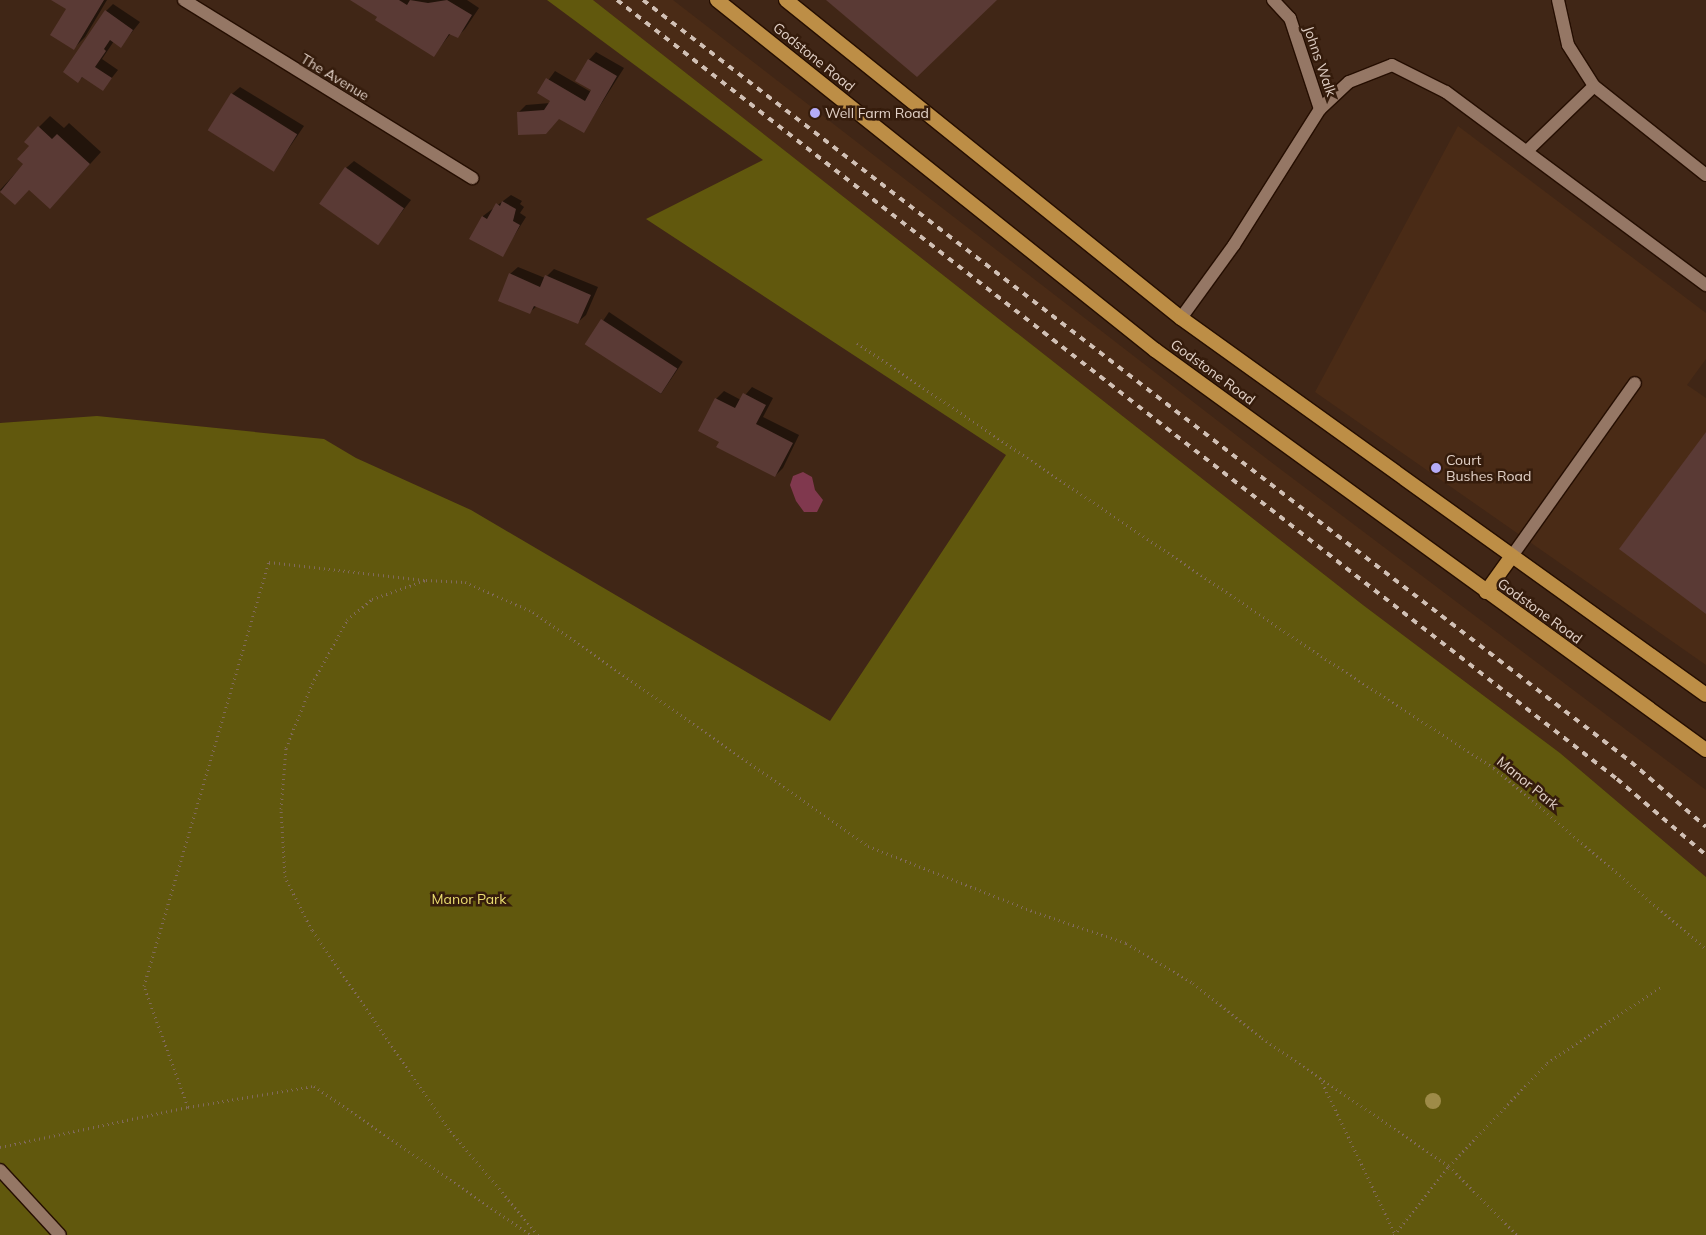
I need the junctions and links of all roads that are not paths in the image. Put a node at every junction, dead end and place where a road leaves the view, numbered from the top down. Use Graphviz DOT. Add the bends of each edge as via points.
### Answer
graph roads {
  1 [pos="184,0"];
  2 [pos="717,0"];
  3 [pos="786,0"];
  4 [pos="1272,0"];
  5 [pos="1558,0"];
  6 [pos="1594,86"];
  7 [pos="1320,109"];
  8 [pos="1527,150"];
  9 [pos="1706,175"];
  10 [pos="472,178"];
  11 [pos="1706,285"];
  12 [pos="1181,318"];
  13 [pos="1636,382"];
  14 [pos="1512,556"];
  15 [pos="1486,592"];
  16 [pos="1706,695"];
  17 [pos="1706,750"];
  18 [pos="0,1170"];
  19 [pos="60,1235"];
  1 -- 10 [label="street, The Avenue"];
  2 -- 15 [label="highway, Godstone Road" via="1156,350"];
  3 -- 12 [label="highway, Godstone Road"];
  4 -- 7 [label="street, Johns Walk" via="1290,18"];
  5 -- 6 [label="street" via="1568,45"];
  6 -- 8 [label="street"];
  6 -- 9 [label="street"];
  7 -- 8 [label="street" via="1349,82 1392,65 1446,92"];
  7 -- 12 [label="street" via="1234,245"];
  8 -- 11 [label="street"];
  12 -- 14 [label="highway, Godstone Road"];
  13 -- 14 [label="street"];
  14 -- 15 [label="highway"];
  14 -- 16 [label="highway, Godstone Road"];
  15 -- 17 [label="highway, Godstone Road"];
  18 -- 19 [label="street"];
}
